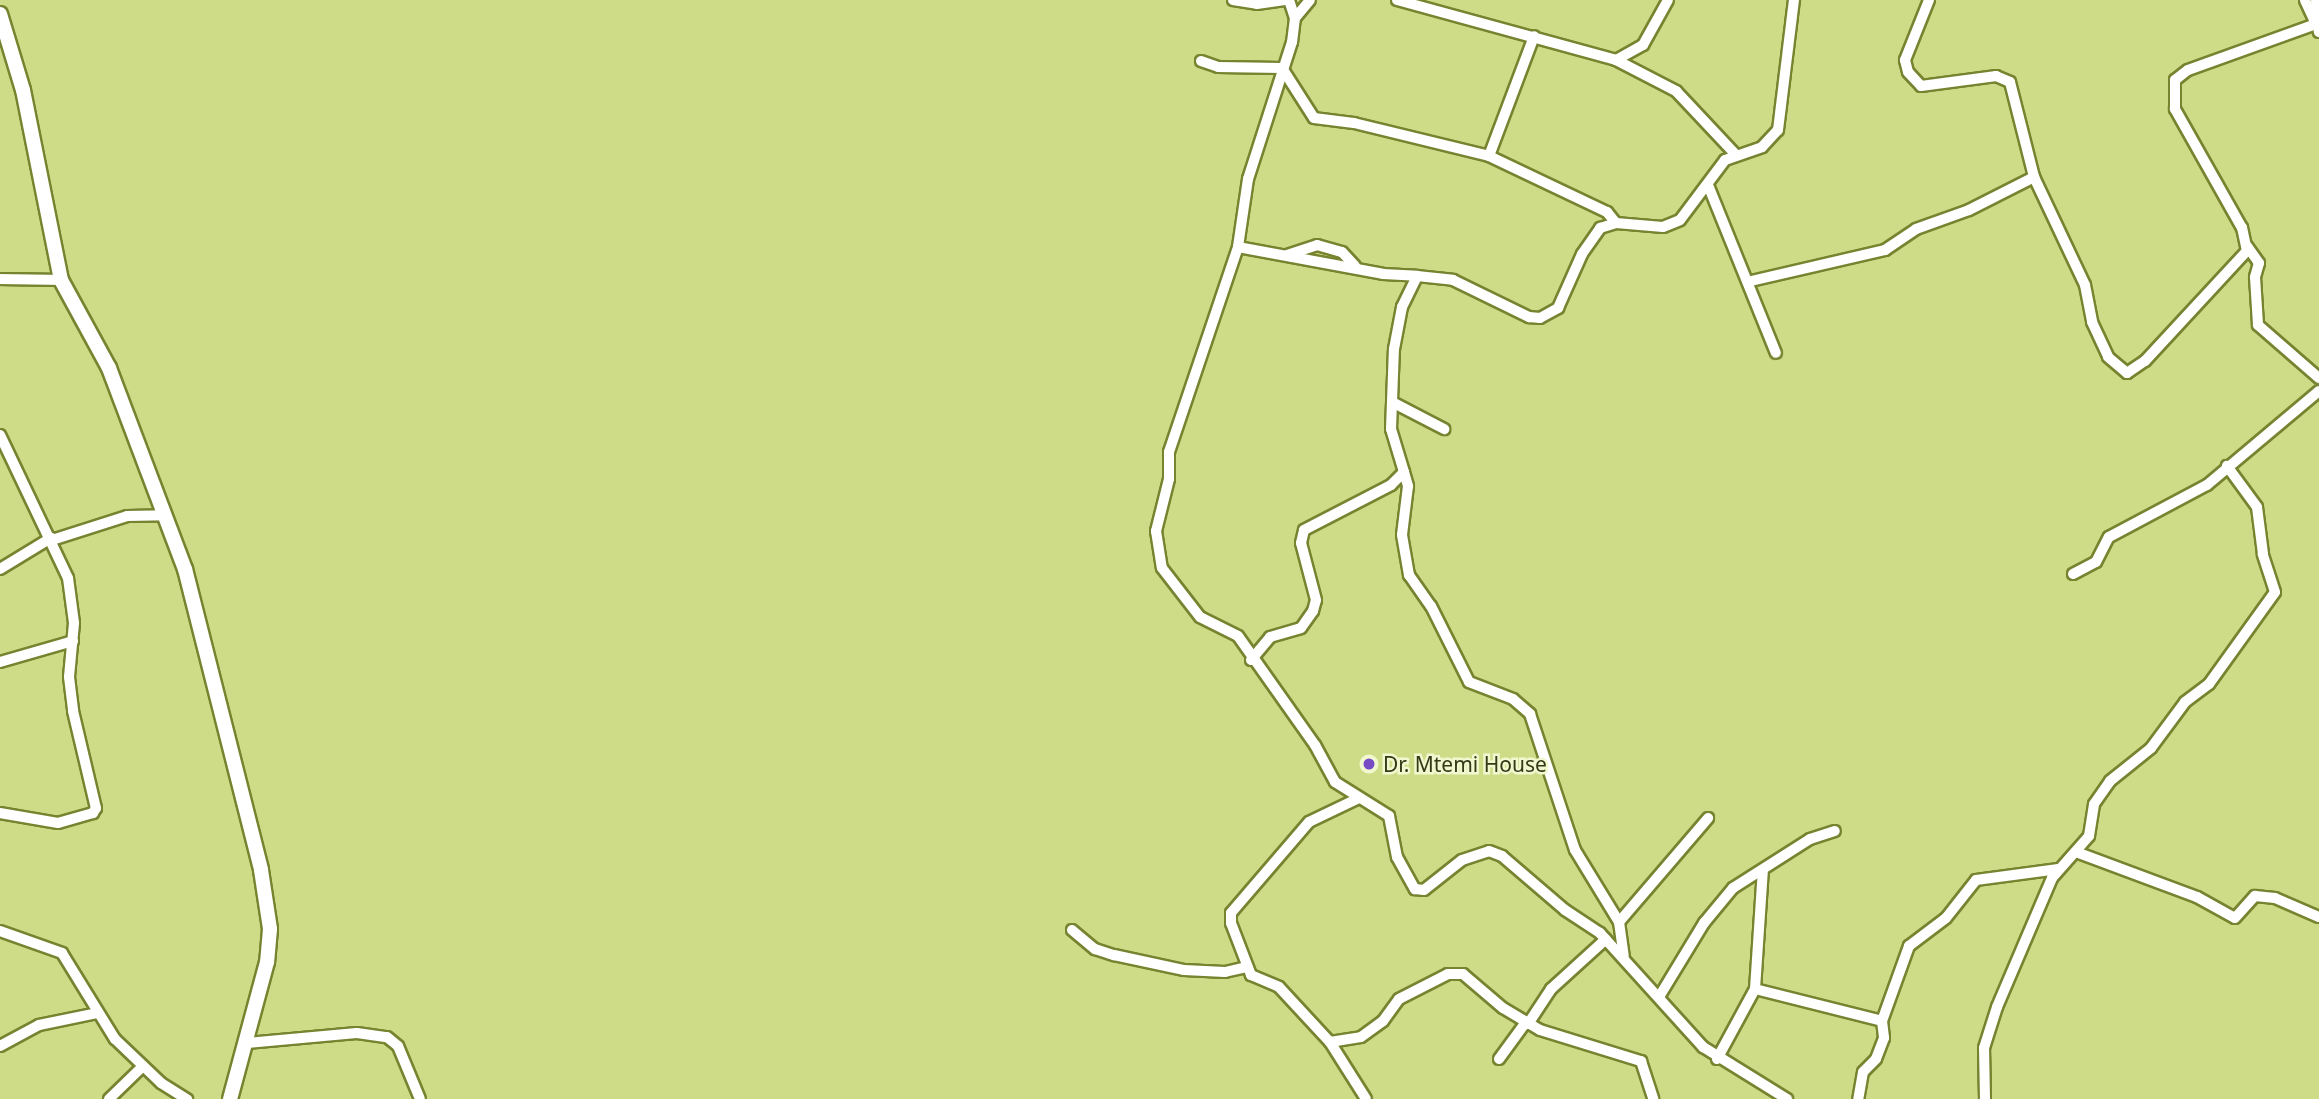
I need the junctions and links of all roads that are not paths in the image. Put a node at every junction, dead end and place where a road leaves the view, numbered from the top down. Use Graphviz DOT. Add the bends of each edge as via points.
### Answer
graph roads {
  1 [pos="1233,0"];
  2 [pos="1287,0"];
  3 [pos="1310,0"];
  4 [pos="1396,0"];
  5 [pos="1668,0"];
  6 [pos="1794,0"];
  7 [pos="1929,0"];
  8 [pos="2305,0"];
  9 [pos="2316,0"];
  10 [pos="0,14"];
  11 [pos="1295,18"];
  12 [pos="2318,28"];
  13 [pos="1534,36"];
  14 [pos="1616,60"];
  15 [pos="1201,61"];
  16 [pos="1282,68"];
  17 [pos="1736,155"];
  18 [pos="1489,156"];
  19 [pos="2034,177"];
  20 [pos="1708,185"];
  21 [pos="1616,223"];
  22 [pos="2247,246"];
  23 [pos="1238,247"];
  24 [pos="1285,255"];
  25 [pos="1355,266"];
  26 [pos="1417,276"];
  27 [pos="0,278"];
  28 [pos="61,280"];
  29 [pos="1751,281"];
  30 [pos="1776,353"];
  31 [pos="2319,378"];
  32 [pos="2319,391"];
  33 [pos="1392,402"];
  34 [pos="1444,429"];
  35 [pos="0,435"];
  36 [pos="2227,466"];
  37 [pos="1404,472"];
  38 [pos="166,514"];
  39 [pos="52,539"];
  40 [pos="0,569"];
  41 [pos="2073,574"];
  42 [pos="73,641"];
  43 [pos="1251,660"];
  44 [pos="0,662"];
  45 [pos="1359,798"];
  46 [pos="0,813"];
  47 [pos="1708,818"];
  48 [pos="1835,831"];
  49 [pos="2076,852"];
  50 [pos="2058,869"];
  51 [pos="1763,870"];
  52 [pos="2319,917"];
  53 [pos="1619,922"];
  54 [pos="0,930"];
  55 [pos="1072,930"];
  56 [pos="1606,939"];
  57 [pos="1624,957"];
  58 [pos="1247,967"];
  59 [pos="1755,989"];
  60 [pos="1659,997"];
  61 [pos="97,1013"];
  62 [pos="1882,1021"];
  63 [pos="1527,1023"];
  64 [pos="1330,1042"];
  65 [pos="247,1043"];
  66 [pos="0,1046"];
  67 [pos="1499,1059"];
  68 [pos="1717,1059"];
  69 [pos="142,1067"];
  70 [pos="109,1099"];
  71 [pos="187,1099"];
  72 [pos="230,1099"];
  73 [pos="420,1099"];
  74 [pos="1366,1099"];
  75 [pos="1653,1099"];
  76 [pos="1787,1099"];
  77 [pos="1858,1099"];
  78 [pos="1984,1099"];
  1 -- 2 [label="street" via="1257,4"];
  2 -- 11 [label="street"];
  3 -- 11 [label="street"];
  4 -- 13 [label="street"];
  5 -- 14 [label="street" via="1643,45"];
  6 -- 17 [label="street" via="1778,130 1771,142"];
  7 -- 19 [label="street" via="1906,60 1913,80 1930,87 1996,76 2010,82"];
  8 -- 12 [label="street"];
  9 -- 12 [label="street"];
  10 -- 28 [label="main road" via="23,90"];
  11 -- 16 [label="street"];
  12 -- 22 [label="street" via="2188,70 2175,79 2173,95 2179,118 2242,228"];
  13 -- 14 [label="street"];
  13 -- 18 [label="street"];
  14 -- 17 [label="street" via="1676,91"];
  15 -- 16 [label="street" via="1218,66"];
  16 -- 18 [label="street" via="1314,118 1354,123"];
  16 -- 23 [label="street" via="1245,190"];
  17 -- 20 [label="street" via="1716,169"];
  18 -- 21 [label="street" via="1607,212"];
  19 -- 22 [label="street" via="2085,285 2092,322 2108,357 2122,372 2145,361 2244,257"];
  19 -- 29 [label="street" via="1969,211 1916,229 1885,250"];
  20 -- 21 [label="street" via="1671,226 1649,229"];
  20 -- 29 [label="street"];
  21 -- 26 [label="street" via="1592,235 1558,308 1540,318 1453,280"];
  22 -- 31 [label="street" via="2259,263 2255,277 2258,325"];
  23 -- 24 [label="street"];
  23 -- 43 [label="street" via="1200,373 1181,410 1169,453 1156,544 1167,579 1183,601 1207,623 1238,636"];
  24 -- 25 [label="street"];
  24 -- 25 [label="street" via="1317,245 1342,252"];
  25 -- 26 [label="street"];
  26 -- 33 [label="street" via="1402,307 1394,349"];
  27 -- 28 [label="street"];
  28 -- 38 [label="main road" via="109,368"];
  29 -- 30 [label="street"];
  32 -- 36 [label="street"];
  33 -- 34 [label="street"];
  33 -- 37 [label="street" via="1391,429"];
  35 -- 39 [label="street" via="31,507"];
  36 -- 41 [label="street" via="2186,498 2109,537 2096,562"];
  36 -- 49 [label="street" via="2257,507 2263,554 2276,592 2209,684 2185,702 2151,748 2102,791 2094,804 2089,836"];
  37 -- 43 [label="street" via="1391,485 1304,530 1301,543 1315,600 1313,611 1301,628 1270,637"];
  37 -- 53 [label="street" via="1408,486 1402,535 1409,575 1431,606 1469,682 1513,699 1530,714 1576,850"];
  38 -- 39 [label="street" via="127,516"];
  38 -- 65 [label="main road" via="205,636 265,894 270,929 267,962"];
  39 -- 40 [label="street"];
  39 -- 42 [label="street" via="68,578"];
  42 -- 44 [label="street"];
  42 -- 46 [label="street" via="69,677 73,711 96,808 93,814 58,823"];
  43 -- 45 [label="street" via="1315,745 1329,775"];
  45 -- 56 [label="street" via="1390,816 1397,858 1415,889 1424,890 1451,865 1489,851 1523,870 1565,910"];
  45 -- 58 [label="street" via="1309,822 1235,907 1231,923"];
  47 -- 53 [label="street"];
  48 -- 51 [label="street" via="1811,839"];
  49 -- 50 [label="street"];
  49 -- 52 [label="street" via="2197,897 2235,918 2255,896 2275,898"];
  50 -- 62 [label="street" via="1976,880 1946,918 1909,946"];
  50 -- 78 [label="street" via="1997,1007 1984,1048"];
  51 -- 59 [label="street"];
  51 -- 60 [label="street" via="1721,902"];
  53 -- 57 [label="street"];
  54 -- 61 [label="street" via="62,953"];
  55 -- 58 [label="street" via="1094,949 1184,970 1225,972"];
  56 -- 57 [label="street"];
  56 -- 63 [label="street" via="1551,989"];
  57 -- 60 [label="street"];
  58 -- 64 [label="street" via="1256,979 1284,991"];
  59 -- 62 [label="street"];
  59 -- 68 [label="street"];
  60 -- 68 [label="street"];
  61 -- 66 [label="street" via="39,1025"];
  61 -- 69 [label="street"];
  62 -- 77 [label="street" via="1884,1038 1876,1059 1863,1072"];
  63 -- 64 [label="street" via="1493,1001 1467,976 1452,973 1399,999 1383,1021 1361,1037"];
  63 -- 67 [label="street"];
  63 -- 75 [label="street" via="1562,1040 1641,1061"];
  64 -- 74 [label="street"];
  65 -- 72 [label="main road"];
  65 -- 73 [label="street" via="357,1033 387,1037 398,1046"];
  68 -- 76 [label="street"];
  69 -- 70 [label="street"];
  69 -- 71 [label="street"];
}
